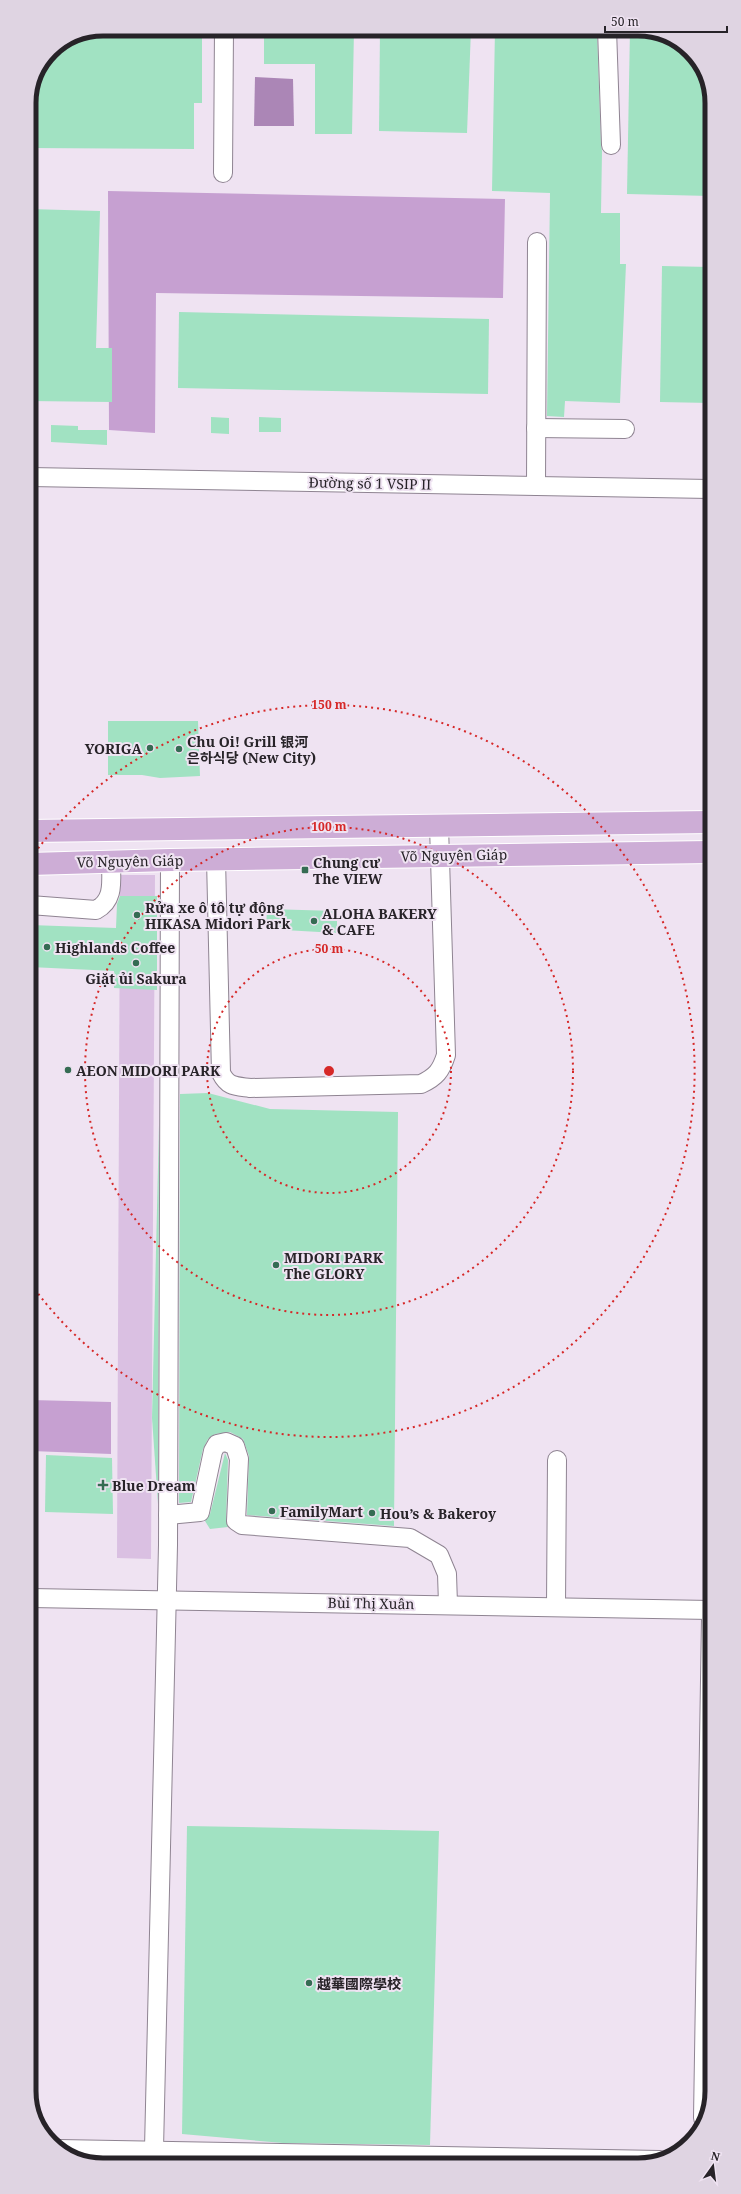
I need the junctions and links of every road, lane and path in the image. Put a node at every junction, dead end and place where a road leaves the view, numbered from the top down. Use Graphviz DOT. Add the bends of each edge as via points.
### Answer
graph roads {
  1 [pos="224,36"];
  2 [pos="608,36"];
  3 [pos="611,145"];
  4 [pos="223,173"];
  5 [pos="537,242"];
  6 [pos="536,428"];
  7 [pos="625,429"];
  8 [pos="36,477"];
  9 [pos="536,486"];
  10 [pos="705,489"];
  11 [pos="705,822"];
  12 [pos="439,826"];
  13 [pos="36,831"];
  14 [pos="705,852"];
  15 [pos="440,856"];
  16 [pos="216,859"];
  17 [pos="170,860"];
  18 [pos="111,861"];
  19 [pos="36,864"];
  20 [pos="36,905"];
  21 [pos="557,1460"];
  22 [pos="168,1515"];
  23 [pos="36,1598"];
  24 [pos="166,1599"];
  25 [pos="448,1604"];
  26 [pos="556,1606"];
  27 [pos="705,1610"];
  28 [pos="705,2069"];
  29 [pos="704,2105"];
  30 [pos="70,2149"];
  31 [pos="154,2149"];
  32 [pos="568,2158"];
  1 -- 4 [label="street"];
  2 -- 3 [label="street"];
  5 -- 6 [label="street"];
  6 -- 7 [label="street"];
  6 -- 9 [label="street"];
  8 -- 9 [label="street, Đường số 1 VSIP II"];
  9 -- 10 [label="street, Đường số 1 VSIP II"];
  11 -- 12 [label="main road, Võ Nguyên Giáp"];
  12 -- 13 [label="main road, Võ Nguyên Giáp"];
  12 -- 15 [label="street"];
  14 -- 15 [label="main road, Võ Nguyên Giáp"];
  15 -- 16 [label="main road, Võ Nguyên Giáp"];
  15 -- 16 [label="street" via="446,1055 442,1067 434,1078 421,1084 250,1088 226,1082 221,1073"];
  16 -- 17 [label="main road, Võ Nguyên Giáp"];
  17 -- 18 [label="main road, Võ Nguyên Giáp"];
  17 -- 22 [label="street"];
  18 -- 19 [label="main road, Võ Nguyên Giáp"];
  18 -- 20 [label="street" via="109,898 104,906 96,910"];
  21 -- 26 [label="street"];
  22 -- 24 [label="street"];
  22 -- 25 [label="street" via="200,1512 213,1451 217,1444 226,1442 235,1446 239,1459 236,1521 242,1525 410,1538 439,1555 447,1574"];
  23 -- 24 [label="street, Bùi Thị Xuân"];
  24 -- 25 [label="street, Bùi Thị Xuân"];
  24 -- 31 [label="street"];
  25 -- 26 [label="street, Bùi Thị Xuân"];
  26 -- 27 [label="street, Bùi Thị Xuân"];
  28 -- 29 [label="street"];
  30 -- 31 [label="street"];
  31 -- 32 [label="street"];
}
